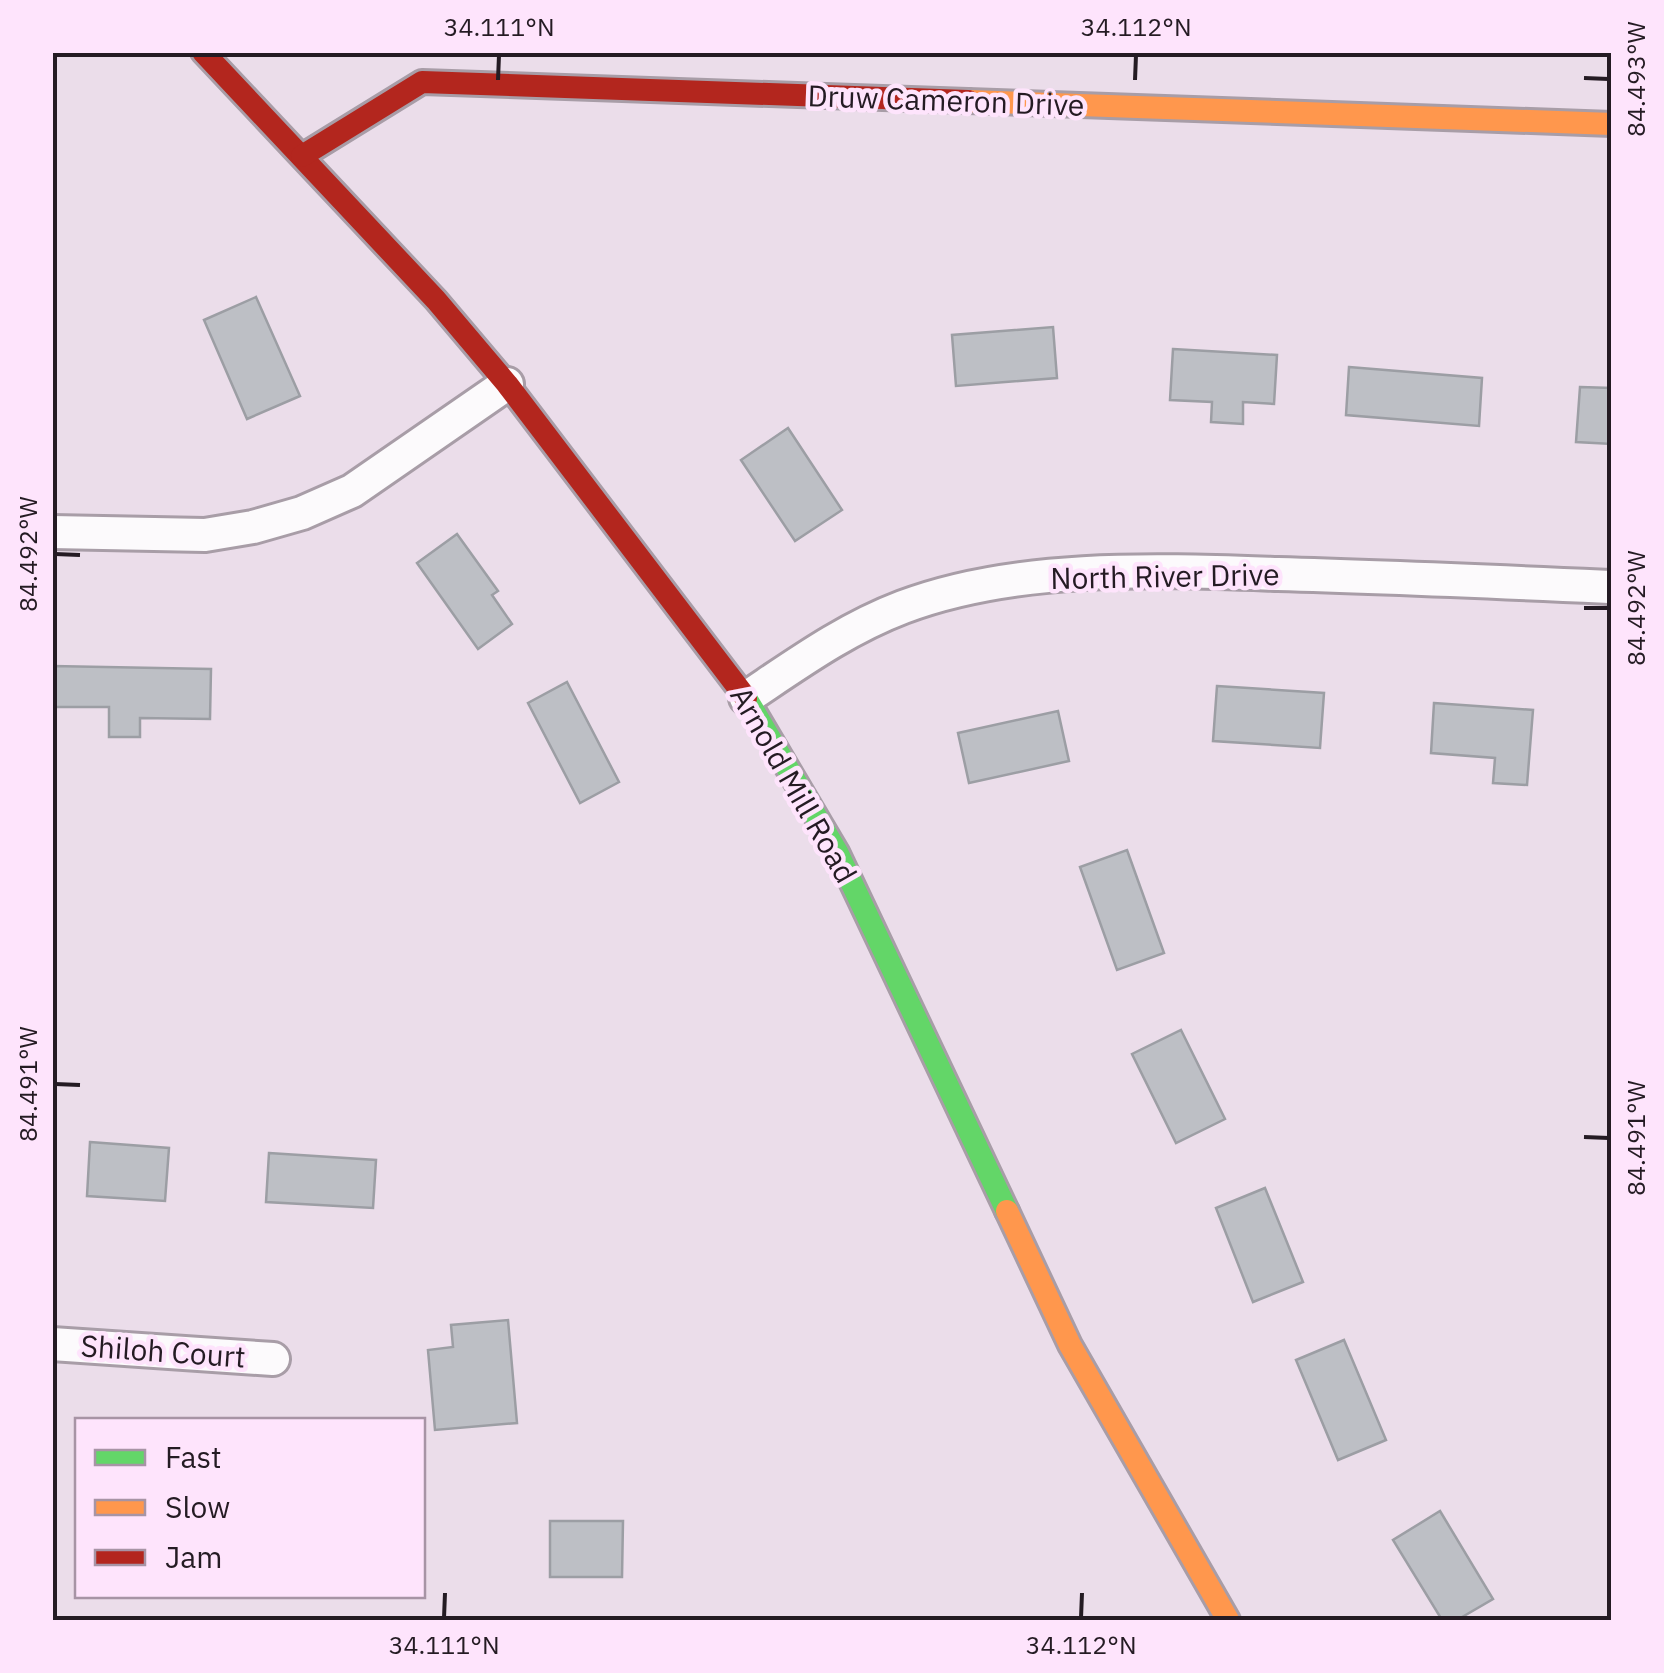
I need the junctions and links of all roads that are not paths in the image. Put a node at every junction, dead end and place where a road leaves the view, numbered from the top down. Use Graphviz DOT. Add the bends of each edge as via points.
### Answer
graph roads {
  1 [pos="203,52"];
  2 [pos="1612,124"];
  3 [pos="302,156"];
  4 [pos="506,384"];
  5 [pos="52,532"];
  6 [pos="1612,587"];
  7 [pos="746,698"];
  8 [pos="52,1344"];
  9 [pos="272,1359"];
  10 [pos="1228,1620"];
  1 -- 3 [label="main road, Arnold Mill Road"];
  2 -- 3 [label="main road, Druw Cameron Drive" via="422,82"];
  3 -- 4 [label="main road, Arnold Mill Road"];
  4 -- 5 [label="street" via="352,492 302,512 204,534"];
  4 -- 7 [label="main road, Arnold Mill Road"];
  6 -- 7 [label="street, North River Drive" via="1160,570 1046,578 960,590 903,607 836,638"];
  7 -- 10 [label="main road, Arnold Mill Road" via="837,852 1070,1344"];
  8 -- 9 [label="street, Shiloh Court"];
}
